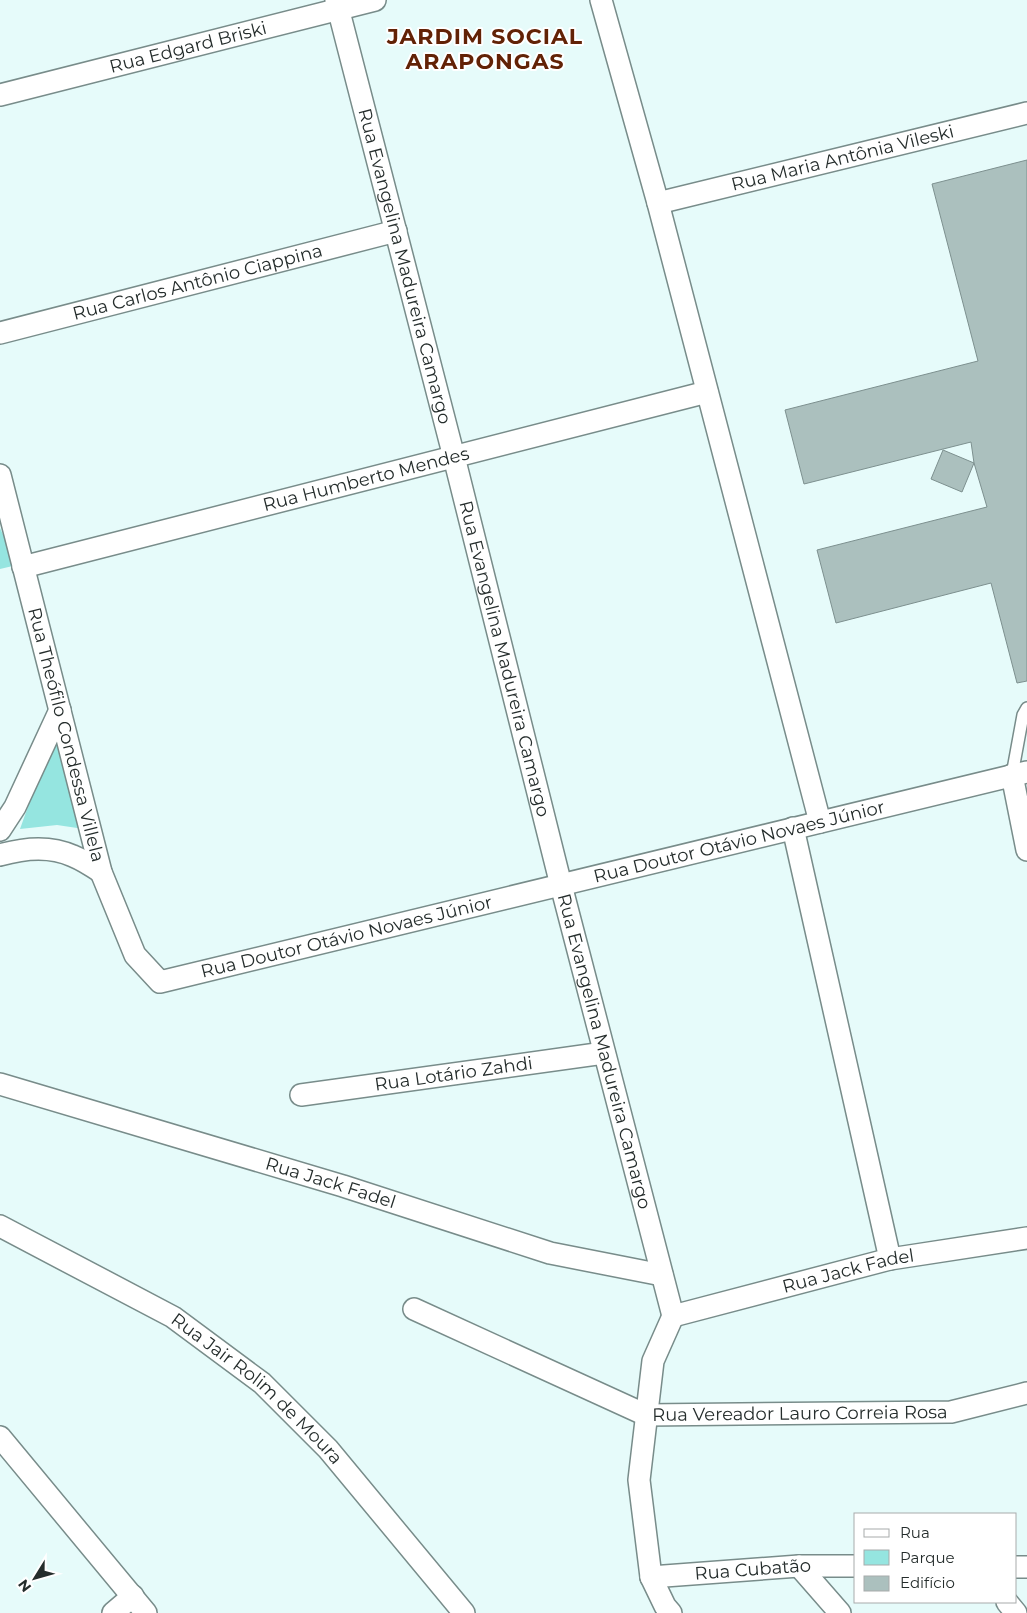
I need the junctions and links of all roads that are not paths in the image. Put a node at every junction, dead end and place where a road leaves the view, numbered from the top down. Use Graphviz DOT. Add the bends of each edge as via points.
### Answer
graph roads {
  1 [pos="375,0"];
  2 [pos="601,0"];
  3 [pos="337,5"];
  4 [pos="0,94"];
  5 [pos="1027,113"];
  6 [pos="658,203"];
  7 [pos="396,231"];
  8 [pos="0,333"];
  9 [pos="707,392"];
  10 [pos="454,458"];
  11 [pos="0,475"];
  12 [pos="24,567"];
  13 [pos="1027,708"];
  14 [pos="60,710"];
  15 [pos="1019,773"];
  16 [pos="820,822"];
  17 [pos="793,828"];
  18 [pos="0,830"];
  19 [pos="1027,850"];
  20 [pos="0,855"];
  21 [pos="101,872"];
  22 [pos="560,885"];
  23 [pos="160,982"];
  24 [pos="604,1053"];
  25 [pos="0,1084"];
  26 [pos="301,1095"];
  27 [pos="0,1226"];
  28 [pos="1027,1238"];
  29 [pos="890,1259"];
  30 [pos="662,1275"];
  31 [pos="414,1309"];
  32 [pos="673,1316"];
  33 [pos="1027,1393"];
  34 [pos="646,1416"];
  35 [pos="0,1437"];
  36 [pos="799,1566"];
  37 [pos="854,1566"];
  38 [pos="651,1577"];
  39 [pos="132,1596"];
  40 [pos="1008,1603"];
  41 [pos="113,1613"];
  42 [pos="146,1613"];
  43 [pos="464,1613"];
  44 [pos="671,1613"];
  45 [pos="840,1613"];
  46 [pos="1016,1613"];
  1 -- 3 [label="street, Rua Edgard Briski"];
  2 -- 6 [label="street"];
  3 -- 4 [label="street, Rua Edgard Briski"];
  3 -- 7 [label="street, Rua Evangelina Madureira Camargo"];
  5 -- 6 [label="street, Rua Maria Antônia Vileski"];
  6 -- 9 [label="street"];
  7 -- 8 [label="street, Rua Carlos Antônio Ciappina"];
  7 -- 10 [label="street, Rua Evangelina Madureira Camargo"];
  9 -- 10 [label="street, Rua Humberto Mendes"];
  9 -- 16 [label="street"];
  10 -- 12 [label="street, Rua Humberto Mendes"];
  10 -- 22 [label="street, Rua Evangelina Madureira Camargo"];
  11 -- 12 [label="street, Rua Theófilo Condessa Villela"];
  12 -- 14 [label="street, Rua Theófilo Condessa Villela"];
  13 -- 15 [label="lane" via="1023,715"];
  14 -- 18 [label="street" via="15,807"];
  14 -- 21 [label="street, Rua Theófilo Condessa Villela"];
  15 -- 16 [label="street, Rua Doutor Otávio Novaes Júnior"];
  15 -- 19 [label="street"];
  16 -- 17 [label="street, Rua Doutor Otávio Novaes Júnior"];
  17 -- 22 [label="street, Rua Doutor Otávio Novaes Júnior"];
  17 -- 29 [label="street"];
  20 -- 21 [label="street" via="25,848 47,849 72,855"];
  21 -- 23 [label="street, Rua Theófilo Condessa Villela" via="135,955"];
  22 -- 23 [label="street, Rua Doutor Otávio Novaes Júnior"];
  22 -- 24 [label="street, Rua Evangelina Madureira Camargo"];
  24 -- 26 [label="street, Rua Lotário Zahdi"];
  24 -- 30 [label="street, Rua Evangelina Madureira Camargo"];
  25 -- 30 [label="street, Rua Jack Fadel" via="343,1186 550,1253"];
  27 -- 43 [label="street, Rua Jair Rolim de Moura" via="173,1317 262,1383 328,1449"];
  28 -- 29 [label="street, Rua Jack Fadel"];
  29 -- 32 [label="street, Rua Jack Fadel"];
  30 -- 32 [label="street, Rua Evangelina Madureira Camargo"];
  31 -- 34 [label="street, Rua Vereador Lauro Correia Rosa"];
  32 -- 34 [label="street" via="653,1361"];
  33 -- 34 [label="street, Rua Vereador Lauro Correia Rosa" via="951,1412"];
  34 -- 38 [label="street" via="639,1480"];
  35 -- 39 [label="street"];
  36 -- 37 [label="street, Rua Cubatão"];
  36 -- 38 [label="street, Rua Cubatão"];
  36 -- 45 [label="street"];
  38 -- 44 [label="street"];
  39 -- 41 [label="street"];
  39 -- 42 [label="street"];
  40 -- 46 [label="street"];
}
